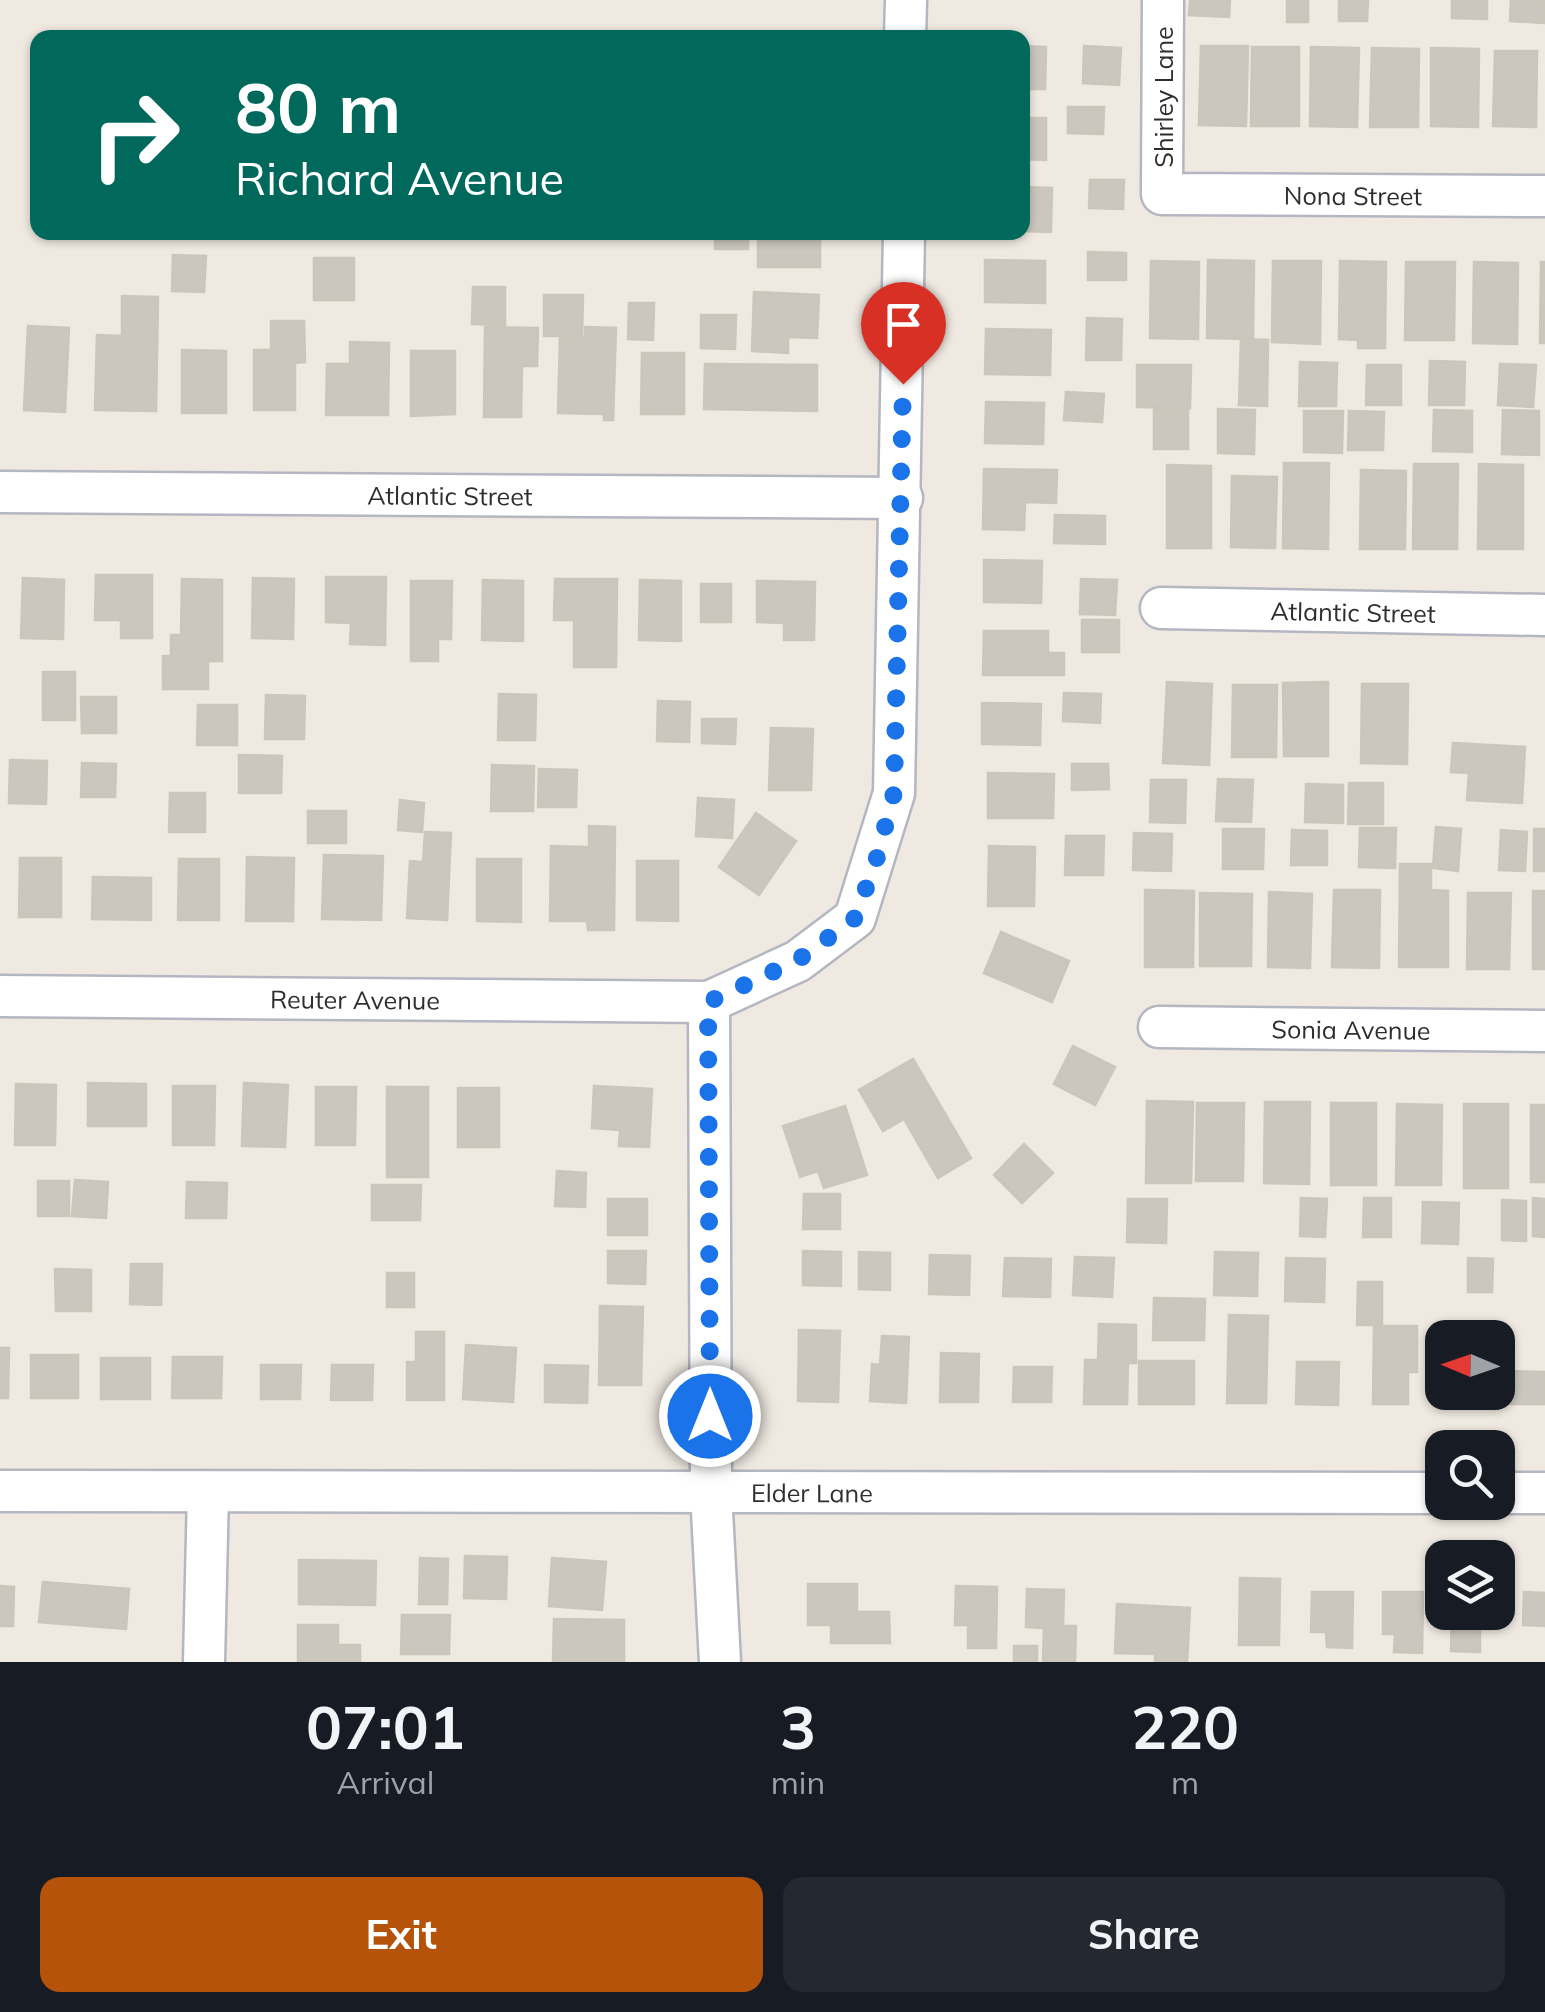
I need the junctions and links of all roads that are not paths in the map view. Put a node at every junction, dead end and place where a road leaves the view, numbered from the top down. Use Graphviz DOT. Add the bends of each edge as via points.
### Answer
graph roads {
  1 [pos="906,0"];
  2 [pos="1164,0"];
  3 [pos="906,30"];
  4 [pos="1162,194"];
  5 [pos="1545,196"];
  6 [pos="904,240"];
  7 [pos="0,492"];
  8 [pos="902,498"];
  9 [pos="1161,608"];
  10 [pos="1545,616"];
  11 [pos="0,996"];
  12 [pos="708,1002"];
  13 [pos="1159,1027"];
  14 [pos="1545,1032"];
  15 [pos="0,1491"];
  16 [pos="208,1492"];
  17 [pos="710,1492"];
  18 [pos="1425,1493"];
  19 [pos="1515,1493"];
  20 [pos="1545,1493"];
  21 [pos="204,1662"];
  22 [pos="720,1662"];
  1 -- 3 [label="street"];
  2 -- 4 [label="street, Shirley Lane"];
  4 -- 5 [label="street, Nona Street"];
  6 -- 8 [label="street"];
  7 -- 8 [label="street, Atlantic Street"];
  8 -- 12 [label="street" via="894,793 855,918 798,960"];
  9 -- 10 [label="street, Atlantic Street"];
  11 -- 12 [label="street, Reuter Avenue"];
  12 -- 17 [label="street"];
  13 -- 14 [label="street, Sonia Avenue"];
  15 -- 16 [label="street, Elder Lane"];
  16 -- 17 [label="street, Elder Lane"];
  16 -- 21 [label="street"];
  17 -- 18 [label="street, Elder Lane"];
  17 -- 22 [label="street"];
  19 -- 20 [label="street"];
}
